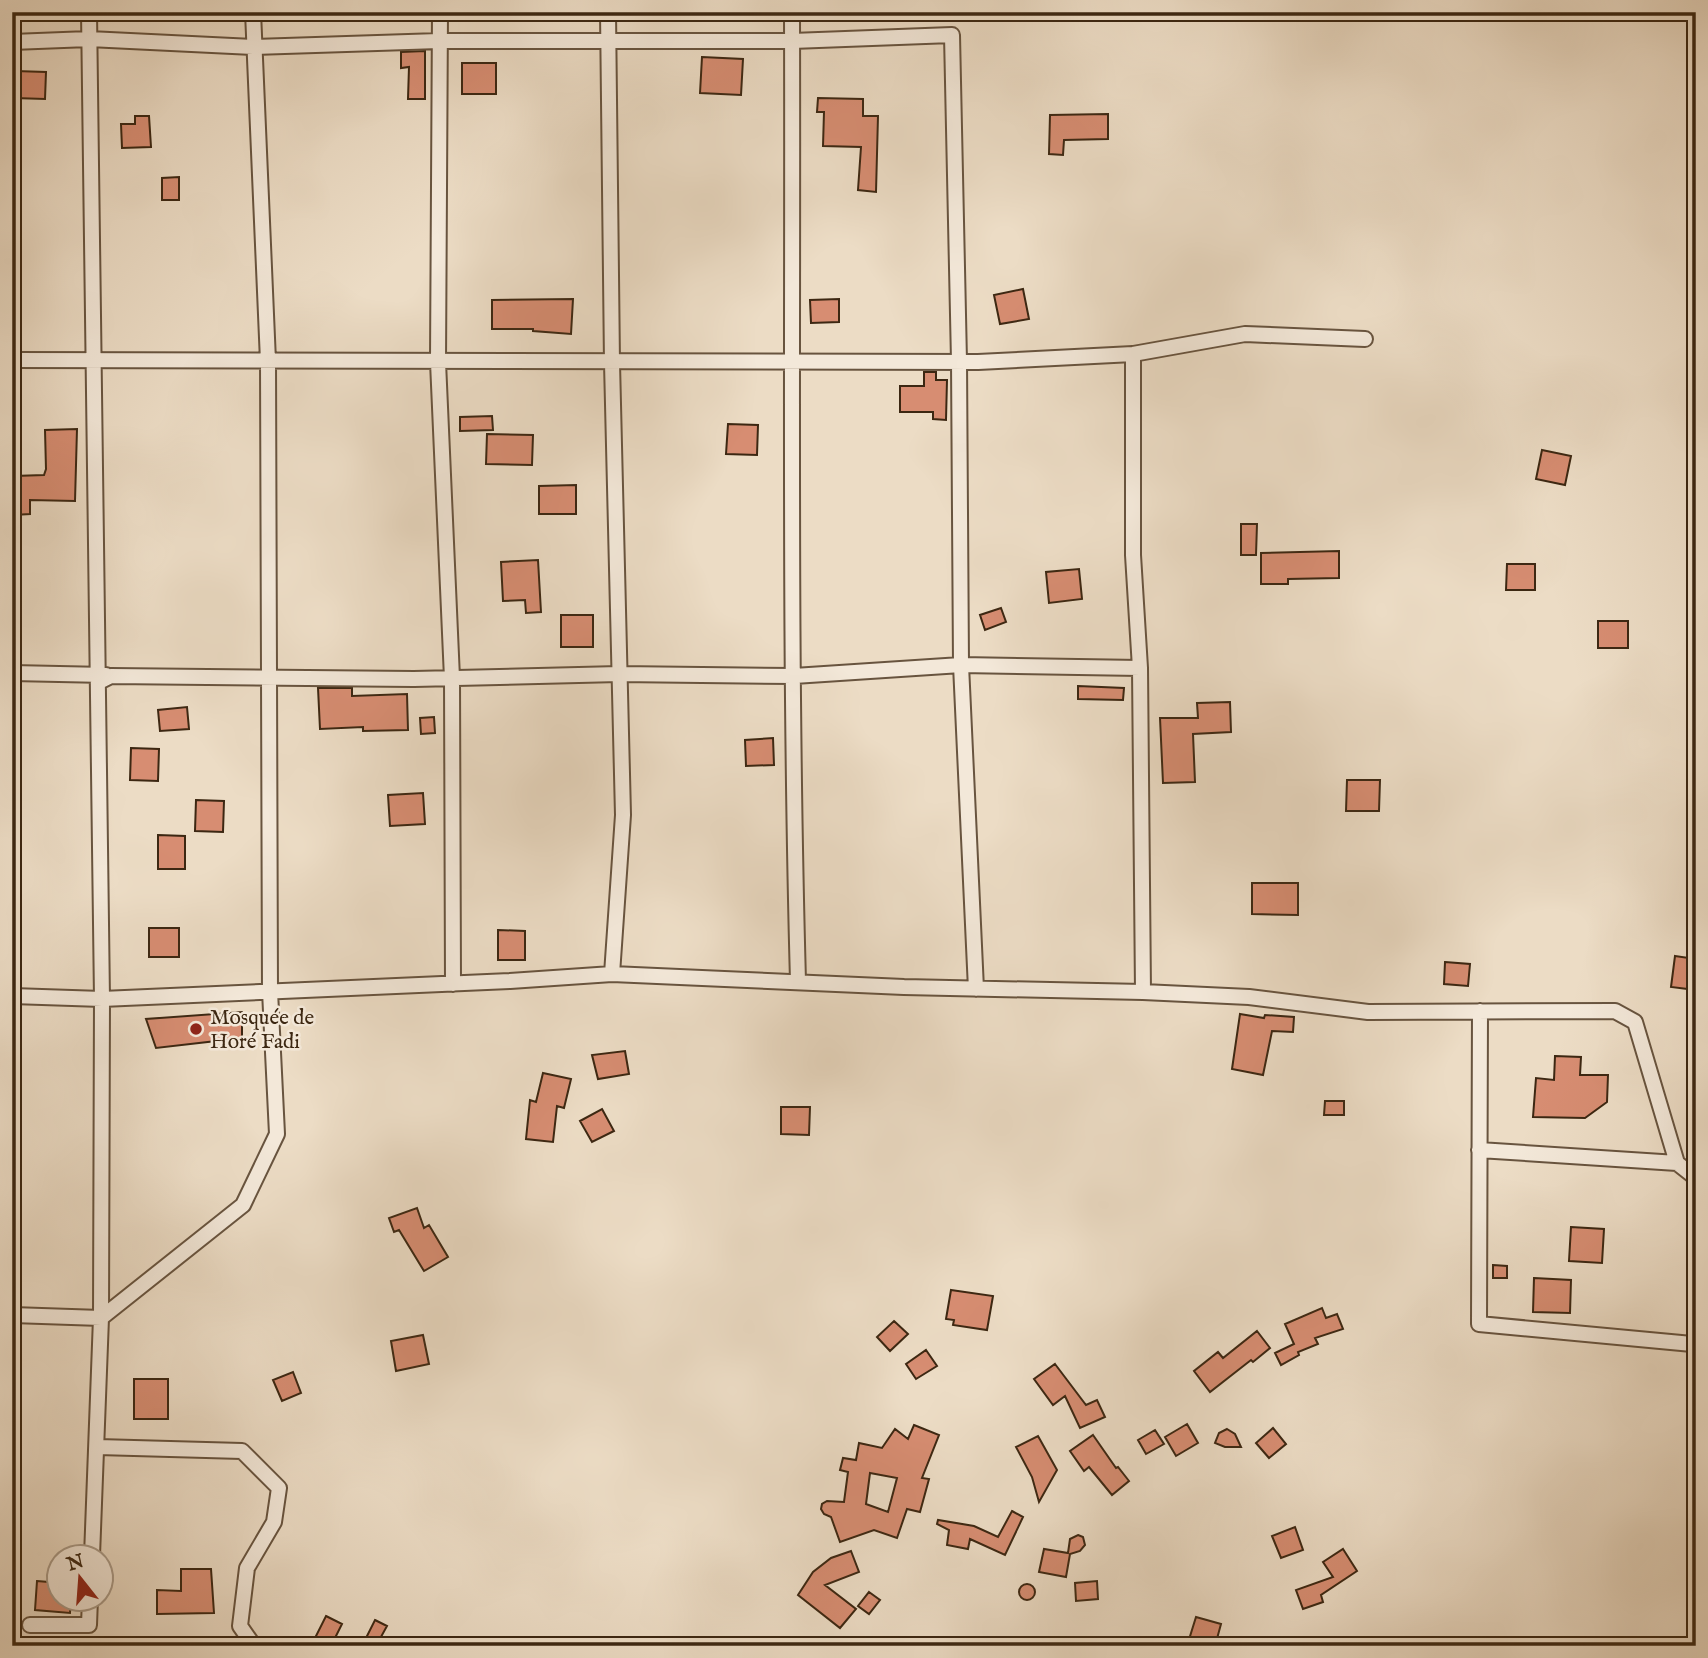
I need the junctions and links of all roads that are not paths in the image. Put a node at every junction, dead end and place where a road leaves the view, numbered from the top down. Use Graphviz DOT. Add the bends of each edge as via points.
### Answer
graph roads {
  1 [pos="89,12"];
  2 [pos="253,12"];
  3 [pos="439,12"];
  4 [pos="608,12"];
  5 [pos="792,12"];
  6 [pos="89,39"];
  7 [pos="439,41"];
  8 [pos="792,41"];
  9 [pos="12,42"];
  10 [pos="608,42"];
  11 [pos="253,47"];
  12 [pos="1365,339"];
  13 [pos="1133,354"];
  14 [pos="12,360"];
  15 [pos="93,360"];
  16 [pos="268,361"];
  17 [pos="791,361"];
  18 [pos="959,361"];
  19 [pos="438,362"];
  20 [pos="612,363"];
  21 [pos="961,666"];
  22 [pos="1140,668"];
  23 [pos="12,673"];
  24 [pos="620,674"];
  25 [pos="794,676"];
  26 [pos="103,677"];
  27 [pos="269,678"];
  28 [pos="452,678"];
  29 [pos="612,974"];
  30 [pos="798,981"];
  31 [pos="453,984"];
  32 [pos="976,989"];
  33 [pos="270,991"];
  34 [pos="1143,992"];
  35 [pos="12,996"];
  36 [pos="102,999"];
  37 [pos="1480,1012"];
  38 [pos="1479,1150"];
  39 [pos="1676,1163"];
  40 [pos="1696,1178"];
  41 [pos="12,1315"];
  42 [pos="101,1318"];
  43 [pos="1696,1342"];
  44 [pos="98,1447"];
  45 [pos="93,1542"];
  46 [pos="89,1612"];
  47 [pos="30,1625"];
  48 [pos="254,1646"];
  1 -- 6 [label="street"];
  2 -- 11 [label="street"];
  3 -- 7 [label="street"];
  4 -- 10 [label="street"];
  5 -- 8 [label="street"];
  6 -- 9 [label="street"];
  6 -- 11 [label="street"];
  6 -- 15 [label="street"];
  7 -- 10 [label="street"];
  7 -- 11 [label="street"];
  7 -- 19 [label="street"];
  8 -- 10 [label="street"];
  8 -- 17 [label="street"];
  8 -- 18 [label="street" via="952,35"];
  10 -- 20 [label="street"];
  11 -- 16 [label="street"];
  12 -- 13 [label="street" via="1245,334"];
  13 -- 18 [label="street"];
  13 -- 22 [label="street" via="1133,555"];
  14 -- 15 [label="street"];
  15 -- 16 [label="street"];
  15 -- 26 [label="street" via="95,593"];
  16 -- 19 [label="street"];
  16 -- 27 [label="street"];
  17 -- 18 [label="street"];
  17 -- 20 [label="street"];
  17 -- 25 [label="street"];
  18 -- 21 [label="street"];
  19 -- 20 [label="street"];
  19 -- 28 [label="street"];
  20 -- 24 [label="street"];
  21 -- 22 [label="street"];
  21 -- 25 [label="street"];
  21 -- 32 [label="street"];
  22 -- 34 [label="street"];
  23 -- 26 [label="street"];
  24 -- 25 [label="street"];
  24 -- 28 [label="street"];
  24 -- 29 [label="street" via="623,815"];
  25 -- 30 [label="street"];
  26 -- 27 [label="street"];
  26 -- 36 [label="street"];
  27 -- 28 [label="street"];
  27 -- 33 [label="street"];
  28 -- 31 [label="street"];
  29 -- 30 [label="street"];
  29 -- 31 [label="street"];
  30 -- 32 [label="street"];
  31 -- 33 [label="street"];
  32 -- 34 [label="street"];
  33 -- 36 [label="street"];
  33 -- 42 [label="street" via="277,1134 243,1205"];
  34 -- 37 [label="street" via="1249,997 1368,1012"];
  35 -- 36 [label="street"];
  36 -- 42 [label="street"];
  37 -- 38 [label="street"];
  37 -- 39 [label="street" via="1615,1011 1635,1022"];
  38 -- 39 [label="street"];
  38 -- 43 [label="street" via="1479,1324"];
  39 -- 40 [label="street"];
  41 -- 42 [label="street"];
  42 -- 44 [label="street"];
  44 -- 45 [label="street"];
  44 -- 48 [label="street" via="242,1451 279,1488 274,1522 247,1568 240,1626"];
  46 -- 47 [label="street" via="89,1625"];
}
